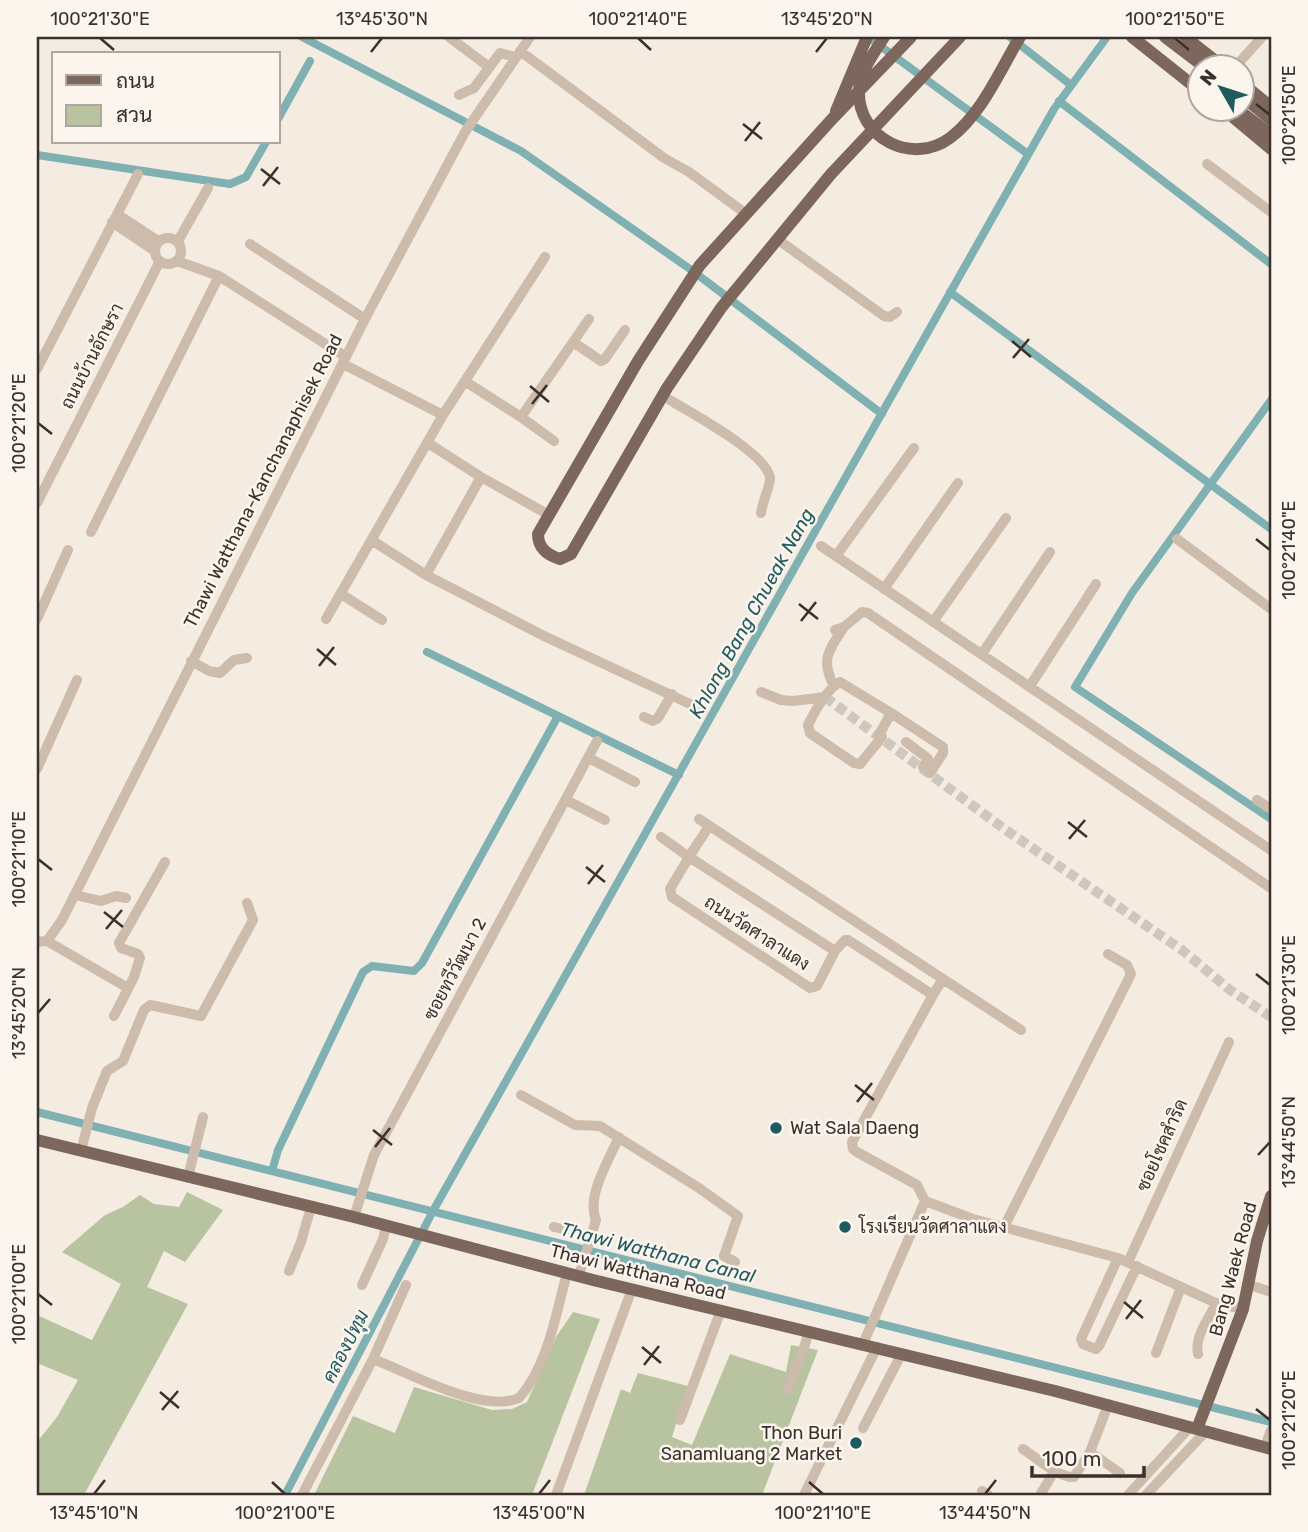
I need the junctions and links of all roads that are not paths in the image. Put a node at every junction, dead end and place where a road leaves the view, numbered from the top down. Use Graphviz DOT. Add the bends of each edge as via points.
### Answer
graph roads {
  1 [pos="449,37"];
  2 [pos="530,37"];
  3 [pos="867,37"];
  4 [pos="884,37"];
  5 [pos="960,37"];
  6 [pos="1020,37"];
  7 [pos="1132,37"];
  8 [pos="1143,37"];
  9 [pos="1165,37"];
  10 [pos="1185,37"];
  11 [pos="1262,37"];
  12 [pos="908,40"];
  13 [pos="1204,52"];
  14 [pos="1249,52"];
  15 [pos="1186,53"];
  16 [pos="518,54"];
  17 [pos="489,66"];
  18 [pos="1186,70"];
  19 [pos="1186,81"];
  20 [pos="460,95"];
  21 [pos="1256,95"];
  22 [pos="1271,107"];
  23 [pos="1256,108"];
  24 [pos="833,118"];
  25 [pos="1271,120"];
  26 [pos="1239,122"];
  27 [pos="1255,122"];
  28 [pos="1271,135"];
  29 [pos="1271,149"];
  30 [pos="1207,164"];
  31 [pos="138,174"];
  32 [pos="208,188"];
  33 [pos="1271,212"];
  34 [pos="745,213"];
  35 [pos="114,218"];
  36 [pos="778,239"];
  37 [pos="178,241"];
  38 [pos="250,244"];
  39 [pos="158,251"];
  40 [pos="545,257"];
  41 [pos="177,261"];
  42 [pos="219,276"];
  43 [pos="897,313"];
  44 [pos="365,318"];
  45 [pos="589,319"];
  46 [pos="625,330"];
  47 [pos="573,341"];
  48 [pos="344,360"];
  49 [pos="37,369"];
  50 [pos="466,382"];
  51 [pos="663,396"];
  52 [pos="443,415"];
  53 [pos="521,417"];
  54 [pos="554,441"];
  55 [pos="428,443"];
  56 [pos="914,448"];
  57 [pos="481,477"];
  58 [pos="958,483"];
  59 [pos="37,503"];
  60 [pos="761,513"];
  61 [pos="549,515"];
  62 [pos="1006,518"];
  63 [pos="91,533"];
  64 [pos="1177,539"];
  65 [pos="373,541"];
  66 [pos="821,546"];
  67 [pos="68,550"];
  68 [pos="1050,552"];
  69 [pos="836,556"];
  70 [pos="426,575"];
  71 [pos="1096,584"];
  72 [pos="884,589"];
  73 [pos="341,594"];
  74 [pos="1271,609"];
  75 [pos="37,619"];
  76 [pos="326,619"];
  77 [pos="383,620"];
  78 [pos="933,621"];
  79 [pos="982,654"];
  80 [pos="247,658"];
  81 [pos="191,661"];
  82 [pos="77,680"];
  83 [pos="834,686"];
  84 [pos="1030,686"];
  85 [pos="761,692"];
  86 [pos="672,694"];
  87 [pos="825,697"];
  88 [pos="704,710"];
  89 [pos="891,713"];
  90 [pos="644,717"];
  91 [pos="597,741"];
  92 [pos="906,742"];
  93 [pos="589,758"];
  94 [pos="37,769"];
  95 [pos="635,782"];
  96 [pos="566,800"];
  97 [pos="1257,800"];
  98 [pos="1271,809"];
  99 [pos="605,820"];
  100 [pos="661,837"];
  101 [pos="1271,850"];
  102 [pos="689,857"];
  103 [pos="165,862"];
  104 [pos="1271,888"];
  105 [pos="75,895"];
  106 [pos="125,898"];
  107 [pos="247,903"];
  108 [pos="879,938"];
  109 [pos="42,942"];
  110 [pos="835,951"];
  111 [pos="868,953"];
  112 [pos="1108,954"];
  113 [pos="943,979"];
  114 [pos="128,988"];
  115 [pos="933,995"];
  116 [pos="114,1016"];
  117 [pos="1021,1030"];
  118 [pos="1229,1042"];
  119 [pos="521,1095"];
  120 [pos="203,1117"];
  121 [pos="619,1137"];
  122 [pos="37,1140"];
  123 [pos="81,1151"];
  124 [pos="189,1172"];
  125 [pos="1271,1196"];
  126 [pos="925,1201"];
  127 [pos="312,1207"];
  128 [pos="356,1210"];
  129 [pos="386,1226"];
  130 [pos="554,1227"];
  131 [pos="1004,1227"];
  132 [pos="591,1236"];
  133 [pos="735,1262"];
  134 [pos="1128,1262"];
  135 [pos="289,1271"];
  136 [pos="577,1271"];
  137 [pos="406,1284"];
  138 [pos="1247,1284"];
  139 [pos="362,1285"];
  140 [pos="1181,1287"];
  141 [pos="632,1289"];
  142 [pos="1271,1292"];
  143 [pos="1216,1303"];
  144 [pos="1243,1309"];
  145 [pos="721,1310"];
  146 [pos="809,1331"];
  147 [pos="863,1344"];
  148 [pos="877,1347"];
  149 [pos="902,1353"];
  150 [pos="1156,1353"];
  151 [pos="1198,1354"];
  152 [pos="373,1359"];
  153 [pos="787,1390"];
  154 [pos="1108,1405"];
  155 [pos="680,1420"];
  156 [pos="1199,1426"];
  157 [pos="863,1428"];
  158 [pos="1178,1441"];
  159 [pos="1269,1441"];
  160 [pos="1023,1449"];
  161 [pos="1189,1450"];
  162 [pos="1090,1452"];
  163 [pos="1055,1470"];
  164 [pos="1120,1473"];
  165 [pos="302,1495"];
  166 [pos="556,1495"];
  167 [pos="804,1495"];
  168 [pos="1040,1495"];
  169 [pos="1128,1495"];
  170 [pos="1146,1495"];
  1 -- 17 [label="street"];
  2 -- 16 [label="street, Thawi Watthana-Kanchanaphisek Road"];
  3 -- 24 [label="main road"];
  4 -- 6 [label="main road" via="859,87 862,115 879,137 909,148 939,144 961,127"];
  5 -- 36 [label="main road" via="831,174"];
  7 -- 19 [label="main road"];
  8 -- 18 [label="main road"];
  9 -- 15 [label="main road"];
  10 -- 13 [label="main road"];
  11 -- 14 [label="street"];
  12 -- 24 [label="main road"];
  16 -- 17 [label="street" via="500,53"];
  16 -- 34 [label="street"];
  16 -- 44 [label="street, Thawi Watthana-Kanchanaphisek Road" via="479,109"];
  17 -- 20 [label="street" via="474,88"];
  21 -- 22 [label="main road"];
  23 -- 25 [label="main road"];
  24 -- 34 [label="main road"];
  26 -- 29 [label="main road"];
  27 -- 28 [label="main road"];
  30 -- 33 [label="street"];
  31 -- 35 [label="street"];
  32 -- 37 [label="street"];
  34 -- 61 [label="main road" via="688,281"];
  35 -- 39 [label="street"];
  35 -- 49 [label="street"];
  36 -- 43 [label="street" via="884,316"];
  36 -- 51 [label="main road" via="721,308"];
  37 -- 39 [label="street" via="166,237"];
  37 -- 41 [label="street"];
  38 -- 44 [label="street"];
  39 -- 41 [label="street" via="168,264"];
  39 -- 59 [label="street, ถนนบ้านอักษรา"];
  40 -- 50 [label="street"];
  41 -- 42 [label="street"];
  42 -- 48 [label="street"];
  42 -- 63 [label="street"];
  44 -- 48 [label="street, Thawi Watthana-Kanchanaphisek Road"];
  45 -- 47 [label="street"];
  46 -- 47 [label="street" via="600,361"];
  47 -- 53 [label="street"];
  48 -- 52 [label="street"];
  48 -- 81 [label="street, Thawi Watthana-Kanchanaphisek Road"];
  50 -- 52 [label="street"];
  50 -- 53 [label="street"];
  51 -- 60 [label="street" via="746,447 767,471 770,480"];
  51 -- 61 [label="main road" via="571,554 560,559 540,546 538,534"];
  52 -- 55 [label="street"];
  53 -- 54 [label="street"];
  55 -- 57 [label="street"];
  55 -- 65 [label="street"];
  56 -- 69 [label="street"];
  57 -- 61 [label="street"];
  57 -- 70 [label="street"];
  58 -- 72 [label="street"];
  62 -- 78 [label="street"];
  64 -- 74 [label="street"];
  65 -- 70 [label="street"];
  65 -- 73 [label="street"];
  66 -- 69 [label="street"];
  67 -- 75 [label="street"];
  68 -- 79 [label="street"];
  69 -- 72 [label="street"];
  70 -- 86 [label="street" via="544,636"];
  71 -- 84 [label="street"];
  72 -- 78 [label="street"];
  73 -- 76 [label="street"];
  73 -- 77 [label="street"];
  78 -- 79 [label="street"];
  79 -- 84 [label="street"];
  80 -- 81 [label="street" via="234,660 220,673"];
  81 -- 105 [label="street, Thawi Watthana-Kanchanaphisek Road"];
  82 -- 94 [label="street"];
  83 -- 87 [label="street"];
  83 -- 89 [label="street" via="843,683"];
  83 -- 104 [label="street" via="827,672 828,653 840,629 862,612 868,613"];
  84 -- 101 [label="street"];
  85 -- 87 [label="street" via="781,700"];
  86 -- 88 [label="street"];
  86 -- 90 [label="street" via="658,718"];
  87 -- 89 [label="street" via="808,730 854,763 860,764 881,736"];
  89 -- 92 [label="street" via="943,747 943,753 927,770 928,759"];
  91 -- 93 [label="street, ซอยทวีวัฒนา 2"];
  93 -- 95 [label="street"];
  93 -- 96 [label="street, ซอยทวีวัฒนา 2"];
  96 -- 99 [label="street"];
  96 -- 128 [label="street, ซอยทวีวัฒนา 2" via="374,1155"];
  97 -- 98 [label="street"];
  100 -- 102 [label="street"];
  102 -- 108 [label="street" via="704,823"];
  102 -- 110 [label="street"];
  102 -- 110 [label="street, ถนนวัดศาลาแดง" via="670,889 672,897 794,978 810,988 817,986"];
  103 -- 114 [label="street" via="119,943 140,956"];
  105 -- 106 [label="street" via="101,901"];
  105 -- 109 [label="street, Thawi Watthana-Kanchanaphisek Road" via="62,920"];
  107 -- 123 [label="street" via="253,920 201,1016 147,1006 123,1061 107,1071"];
  108 -- 111 [label="street"];
  108 -- 113 [label="street"];
  109 -- 114 [label="street"];
  110 -- 111 [label="street, ถนนวัดศาลาแดง" via="848,940"];
  111 -- 115 [label="street, ถนนวัดศาลาแดง"];
  112 -- 131 [label="street" via="1131,970 1127,983"];
  113 -- 115 [label="street"];
  113 -- 117 [label="street"];
  114 -- 116 [label="street"];
  115 -- 126 [label="street" via="852,1142 857,1152 917,1185"];
  118 -- 134 [label="street, ซอยโชคสำริด"];
  119 -- 121 [label="street" via="575,1125 600,1126"];
  120 -- 124 [label="street"];
  121 -- 132 [label="street" via="594,1200 596,1220"];
  121 -- 133 [label="street" via="738,1216 724,1256"];
  122 -- 123 [label="main road, Thawi Watthana Road"];
  123 -- 124 [label="main road, Thawi Watthana Road"];
  124 -- 127 [label="main road, Thawi Watthana Road"];
  125 -- 138 [label="main road, Bang Waek Road"];
  126 -- 131 [label="street"];
  126 -- 147 [label="street"];
  127 -- 128 [label="main road, Thawi Watthana Road"];
  127 -- 135 [label="street"];
  128 -- 129 [label="main road, Thawi Watthana Road"];
  129 -- 136 [label="main road, Thawi Watthana Road"];
  129 -- 139 [label="street"];
  130 -- 132 [label="street"];
  131 -- 134 [label="street"];
  132 -- 136 [label="street"];
  134 -- 134 [label="street" via="1099,1346 1083,1344 1081,1339"];
  134 -- 140 [label="street"];
  136 -- 141 [label="main road, Thawi Watthana Road"];
  136 -- 152 [label="street" via="534,1374 519,1398 500,1403 477,1400"];
  137 -- 152 [label="street"];
  138 -- 142 [label="street"];
  138 -- 144 [label="main road, Bang Waek Road"];
  140 -- 143 [label="street"];
  140 -- 150 [label="street"];
  141 -- 145 [label="main road, Thawi Watthana Road"];
  141 -- 166 [label="street"];
  143 -- 144 [label="street"];
  143 -- 151 [label="street" via="1199,1335"];
  144 -- 156 [label="main road, Bang Waek Road"];
  145 -- 146 [label="main road, Thawi Watthana Road"];
  145 -- 155 [label="street"];
  146 -- 147 [label="main road, Thawi Watthana Road"];
  146 -- 153 [label="street"];
  147 -- 148 [label="main road, Thawi Watthana Road"];
  148 -- 149 [label="main road, Thawi Watthana Road"];
  148 -- 167 [label="street"];
  149 -- 154 [label="main road, Thawi Watthana Road"];
  149 -- 157 [label="street"];
  152 -- 165 [label="street"];
  154 -- 156 [label="main road, Thawi Watthana Road"];
  154 -- 162 [label="street"];
  156 -- 158 [label="street"];
  156 -- 159 [label="main road, Thawi Watthana Road"];
  156 -- 161 [label="street"];
  158 -- 161 [label="street"];
  158 -- 169 [label="street"];
  160 -- 163 [label="street"];
  161 -- 170 [label="street"];
  162 -- 163 [label="street" via="1074,1477"];
  162 -- 164 [label="street"];
  163 -- 168 [label="street"];
}
